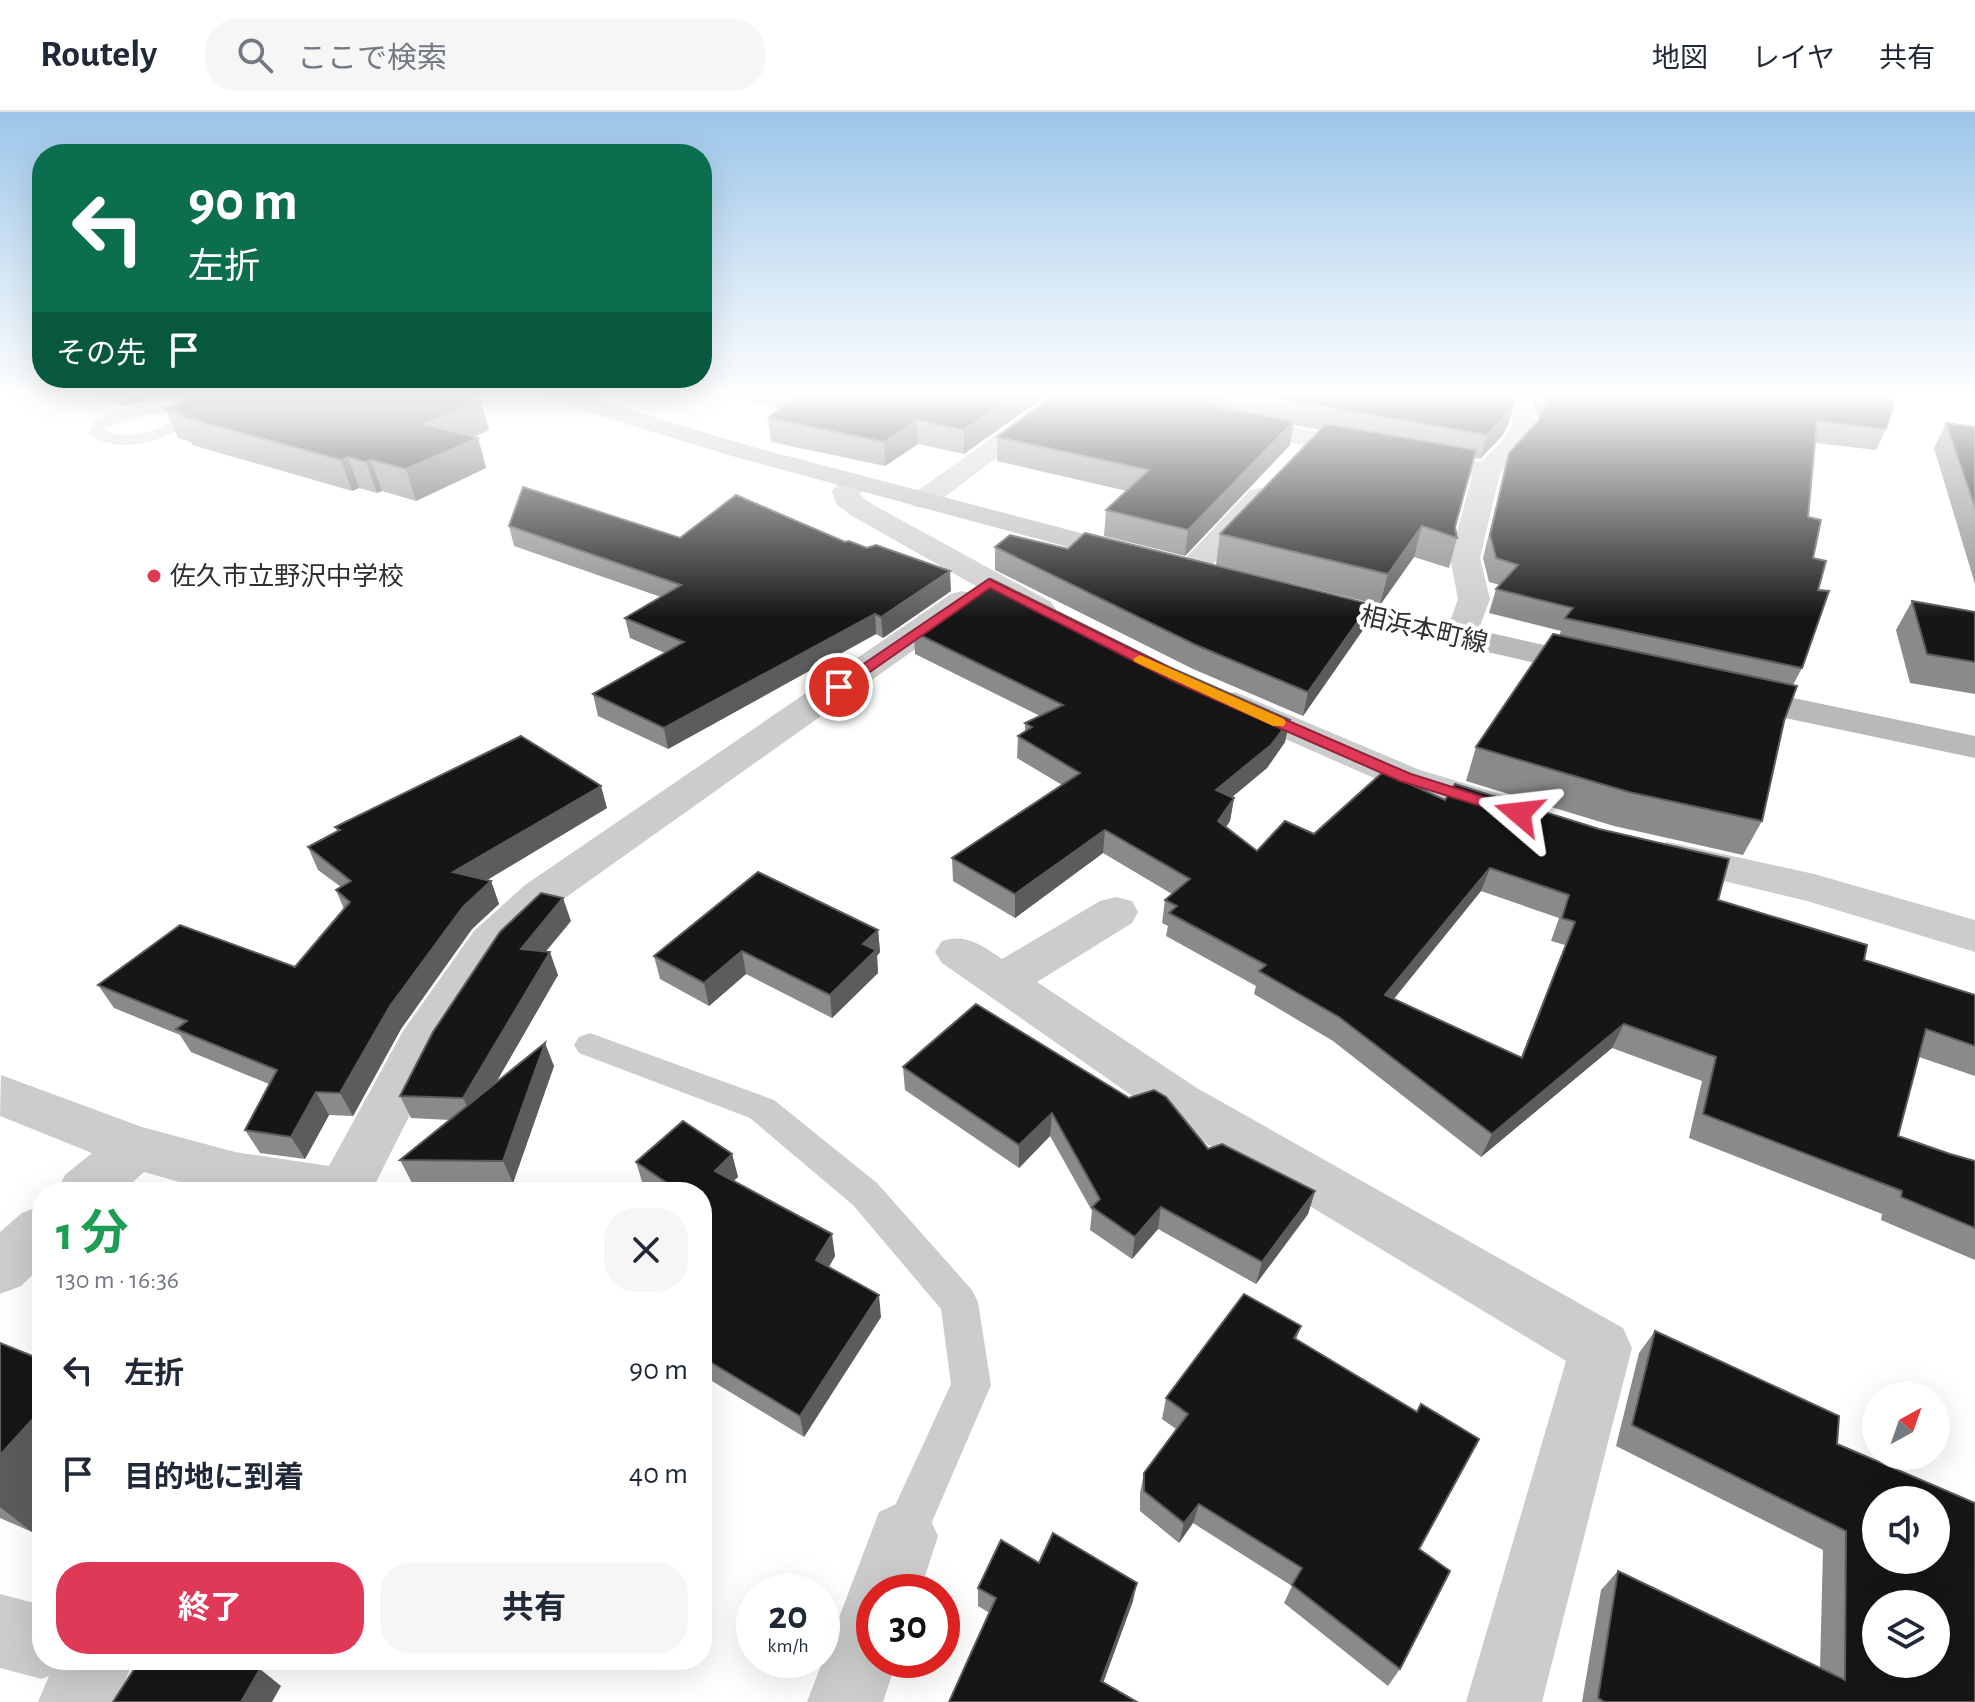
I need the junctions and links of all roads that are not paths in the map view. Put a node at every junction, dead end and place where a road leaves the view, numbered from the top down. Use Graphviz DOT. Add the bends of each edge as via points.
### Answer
graph roads {
  1 [pos="810,469"];
  2 [pos="965,469"];
  3 [pos="1285,469"];
  4 [pos="1477,469"];
  5 [pos="1487,471"];
  6 [pos="854,482"];
  7 [pos="923,500"];
  8 [pos="1190,571"];
  9 [pos="1220,579"];
  10 [pos="989,583"];
  11 [pos="1280,594"];
  12 [pos="1071,624"];
  13 [pos="1461,638"];
  14 [pos="1626,673"];
  15 [pos="1701,690"];
  16 [pos="1208,691"];
  17 [pos="1975,747"];
  18 [pos="1534,818"];
  19 [pos="1635,847"];
  20 [pos="1116,912"];
  21 [pos="1975,936"];
  22 [pos="590,1045"];
  23 [pos="1,1095"];
  24 [pos="135,1147"];
  25 [pos="96,1182"];
  26 [pos="279,1182"];
  27 [pos="348,1182"];
  28 [pos="32,1239"];
  29 [pos="0,1268"];
  30 [pos="893,1564"];
  31 [pos="0,1631"];
  32 [pos="32,1639"];
  33 [pos="92,1670"];
  34 [pos="856,1671"];
  35 [pos="76,1702"];
  36 [pos="845,1702"];
  37 [pos="1504,1702"];
  1 -- 6 [label="main road"];
  2 -- 7 [label="street"];
  3 -- 8 [label="street"];
  4 -- 5 [label="street"];
  5 -- 13 [label="street" via="1465,558 1474,599"];
  6 -- 7 [label="main road"];
  6 -- 10 [label="street" via="846,498 862,510"];
  7 -- 8 [label="main road"];
  8 -- 9 [label="main road"];
  10 -- 12 [label="street"];
  10 -- 27 [label="street" via="530,904 490,942 421,1044"];
  11 -- 13 [label="main road, 相浜本町線"];
  13 -- 14 [label="main road, 相浜本町線"];
  15 -- 17 [label="main road"];
  16 -- 18 [label="street" via="1406,778"];
  19 -- 21 [label="street" via="1814,888"];
  20 -- 37 [label="street" via="980,966 1179,1102 1601,1348"];
  22 -- 30 [label="lane" via="762,1109 865,1194 959,1302 971,1385"];
  23 -- 24 [label="street"];
  24 -- 25 [label="street"];
  24 -- 26 [label="street"];
  28 -- 29 [label="street"];
  31 -- 32 [label="street"];
  33 -- 35 [label="street"];
  34 -- 36 [label="street"];
}
